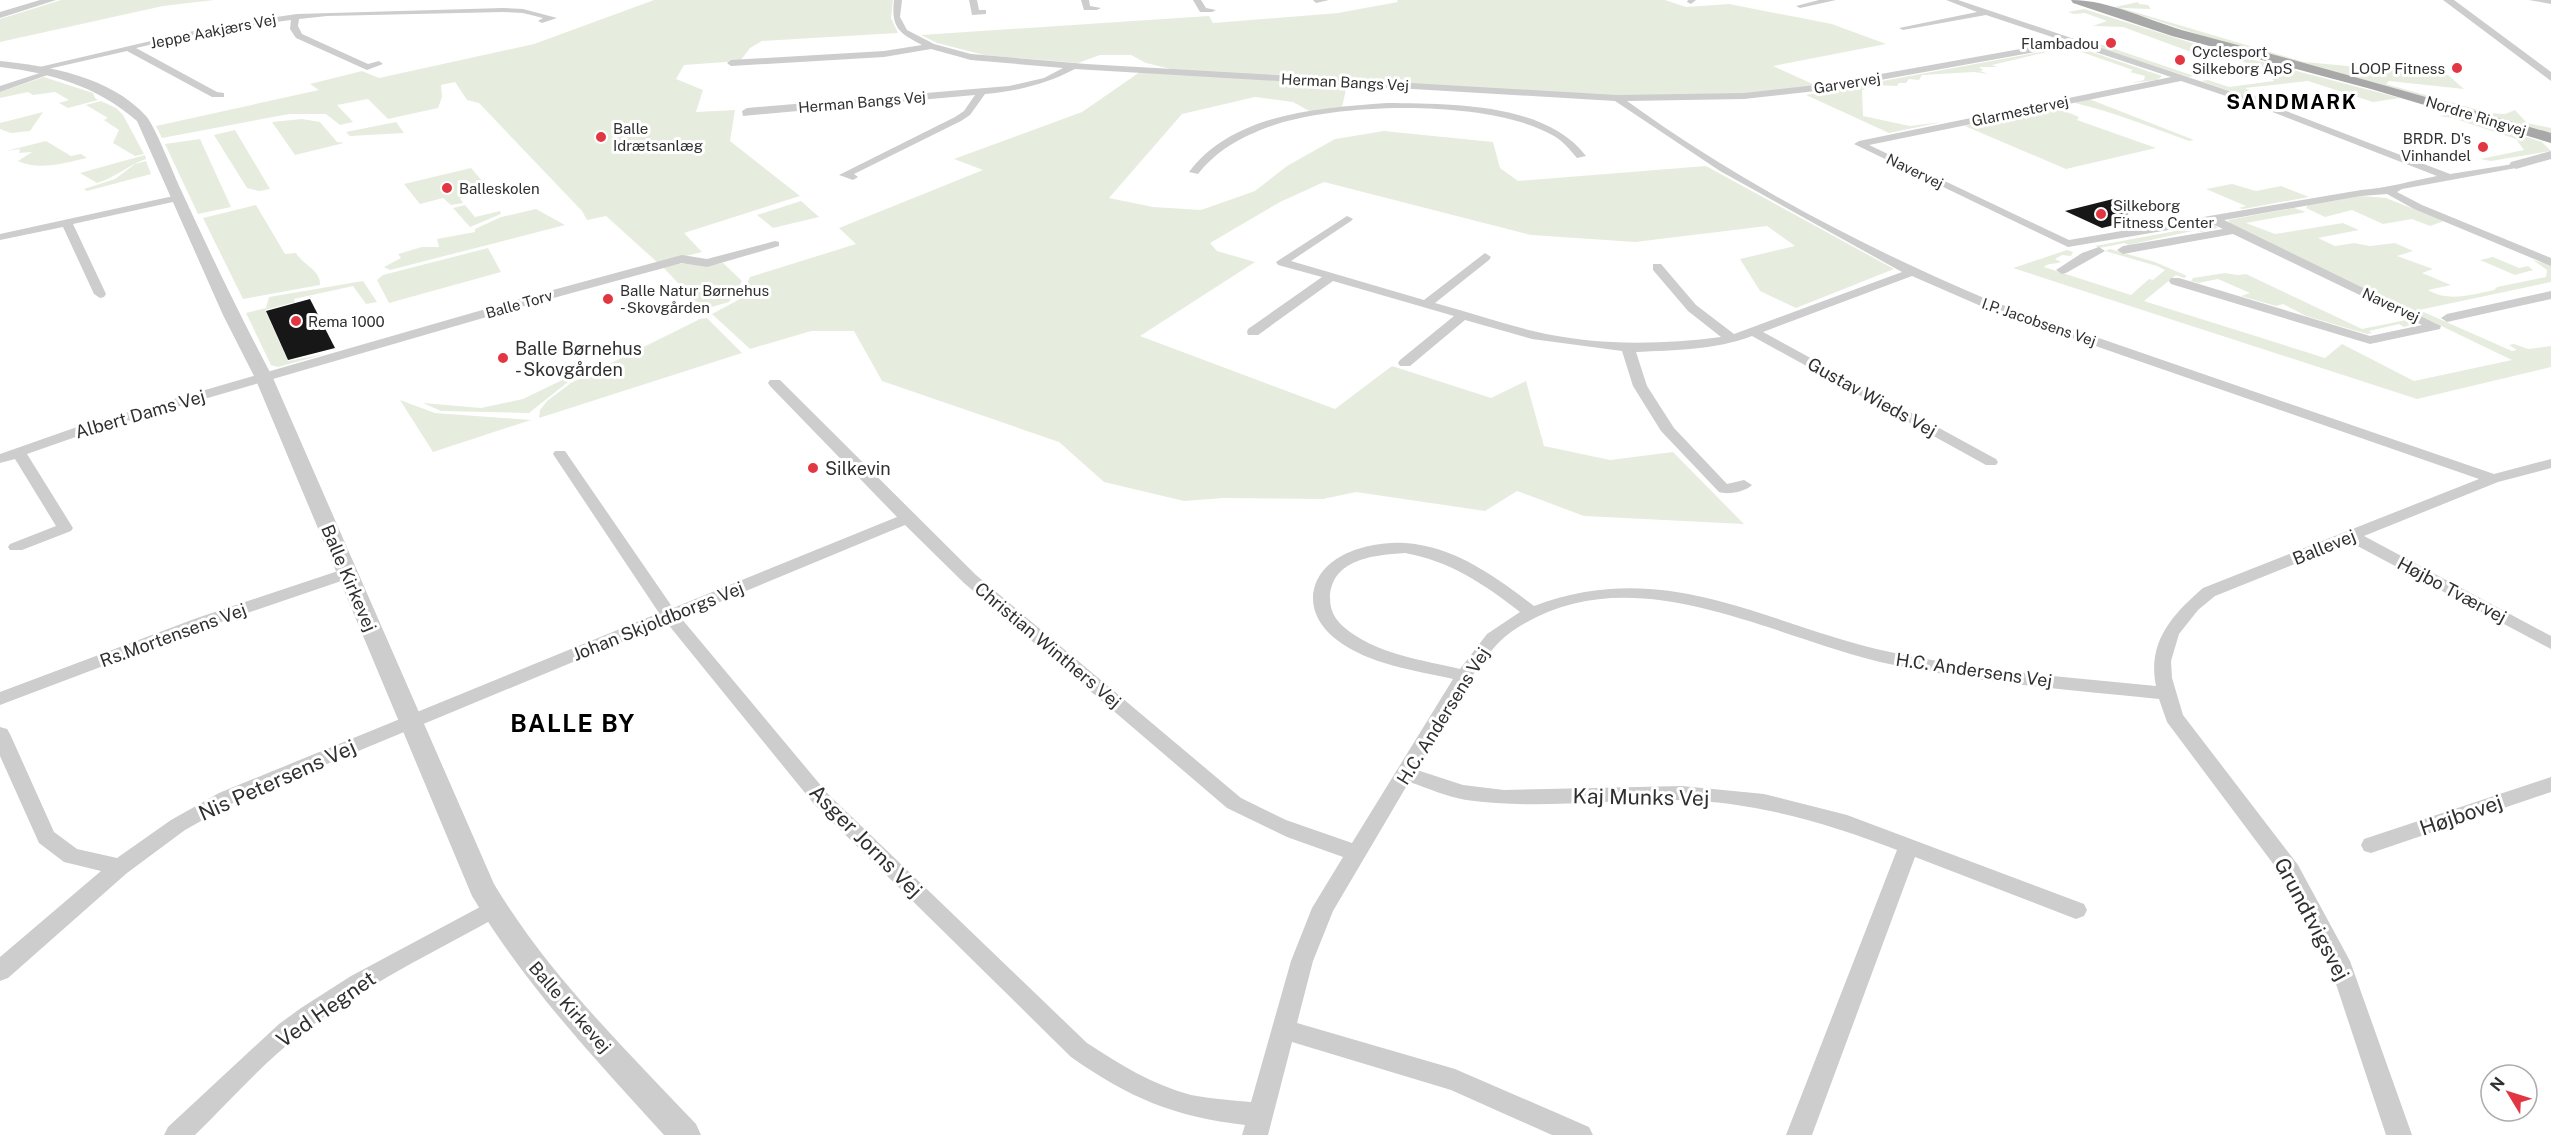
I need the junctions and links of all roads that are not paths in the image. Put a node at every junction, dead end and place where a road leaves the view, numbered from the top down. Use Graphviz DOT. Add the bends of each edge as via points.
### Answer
graph roads {
  1 [pos="38,0"];
  2 [pos="51,0"];
  3 [pos="898,0"];
  4 [pos="973,0"];
  5 [pos="1085,0"];
  6 [pos="1197,0"];
  7 [pos="1832,0"];
  8 [pos="1950,0"];
  9 [pos="2065,0"];
  10 [pos="2077,0"];
  11 [pos="2448,0"];
  12 [pos="2533,0"];
  13 [pos="2551,2"];
  14 [pos="1800,6"];
  15 [pos="1096,8"];
  16 [pos="1212,10"];
  17 [pos="983,12"];
  18 [pos="1984,13"];
  19 [pos="0,14"];
  20 [pos="297,16"];
  21 [pos="542,21"];
  22 [pos="1903,28"];
  23 [pos="2074,42"];
  24 [pos="931,46"];
  25 [pos="129,48"];
  26 [pos="731,63"];
  27 [pos="0,64"];
  28 [pos="379,64"];
  29 [pos="1073,66"];
  30 [pos="42,71"];
  31 [pos="2181,78"];
  32 [pos="2551,78"];
  33 [pos="0,89"];
  34 [pos="1470,89"];
  35 [pos="981,93"];
  36 [pos="2401,93"];
  37 [pos="221,95"];
  38 [pos="1617,98"];
  39 [pos="1461,109"];
  40 [pos="747,114"];
  41 [pos="2551,138"];
  42 [pos="1858,144"];
  43 [pos="2551,155"];
  44 [pos="1581,156"];
  45 [pos="2551,161"];
  46 [pos="2516,165"];
  47 [pos="1194,172"];
  48 [pos="853,177"];
  49 [pos="2449,177"];
  50 [pos="2390,191"];
  51 [pos="178,198"];
  52 [pos="1347,219"];
  53 [pos="2212,219"];
  54 [pos="66,221"];
  55 [pos="2234,230"];
  56 [pos="0,237"];
  57 [pos="776,244"];
  58 [pos="2068,244"];
  59 [pos="2122,250"];
  60 [pos="2099,251"];
  61 [pos="2086,255"];
  62 [pos="1485,257"];
  63 [pos="2551,262"];
  64 [pos="1657,267"];
  65 [pos="2062,270"];
  66 [pos="1912,272"];
  67 [pos="1330,277"];
  68 [pos="2175,281"];
  69 [pos="100,294"];
  70 [pos="2551,295"];
  71 [pos="1425,305"];
  72 [pos="1462,316"];
  73 [pos="2447,318"];
  74 [pos="1253,332"];
  75 [pos="1754,332"];
  76 [pos="1732,339"];
  77 [pos="1628,348"];
  78 [pos="1405,363"];
  79 [pos="264,378"];
  80 [pos="775,383"];
  81 [pos="18,452"];
  82 [pos="560,454"];
  83 [pos="0,459"];
  84 [pos="1991,462"];
  85 [pos="2551,463"];
  86 [pos="2493,479"];
  87 [pos="1744,485"];
  88 [pos="907,518"];
  89 [pos="2352,536"];
  90 [pos="16,547"];
  91 [pos="347,573"];
  92 [pos="1532,613"];
  93 [pos="670,616"];
  94 [pos="2551,643"];
  95 [pos="1464,676"];
  96 [pos="2166,693"];
  97 [pos="0,699"];
  98 [pos="410,723"];
  99 [pos="0,734"];
  100 [pos="1406,774"];
  101 [pos="2551,784"];
  102 [pos="1909,845"];
  103 [pos="2371,845"];
  104 [pos="1358,853"];
  105 [pos="120,867"];
  106 [pos="494,909"];
  107 [pos="2076,910"];
  108 [pos="0,971"];
  109 [pos="1283,1029"];
  110 [pos="1258,1125"];
  111 [pos="177,1135"];
  112 [pos="686,1135"];
  113 [pos="1580,1135"];
  114 [pos="1799,1135"];
  115 [pos="2399,1135"];
  1 -- 19 [label="street"];
  2 -- 19 [label="street"];
  3 -- 24 [label="street, Herman Bangs Vej" via="898,24 904,32"];
  4 -- 17 [label="street" via="975,13"];
  5 -- 15 [label="street" via="1088,8"];
  6 -- 16 [label="street" via="1203,10"];
  7 -- 14 [label="street"];
  8 -- 18 [label="street"];
  9 -- 36 [label="main road, Nordre Ringvej" via="2225,49"];
  10 -- 36 [label="main road, Nordre Ringvej" via="2177,33"];
  11 -- 32 [label="street"];
  12 -- 13 [label="street"];
  18 -- 22 [label="street"];
  18 -- 23 [label="street"];
  20 -- 21 [label="street, Jeppe Aakjærs Vej" via="503,10 553,18"];
  20 -- 25 [label="street, Jeppe Aakjærs Vej"];
  20 -- 28 [label="street, Jeppe Aakjærs Vej" via="293,29 299,36 367,67"];
  23 -- 31 [label="street"];
  23 -- 38 [label="street, Garvervej" via="1825,87 1744,96"];
  24 -- 26 [label="street, Herman Bangs Vej" via="884,54"];
  24 -- 29 [label="street, Herman Bangs Vej" via="982,58"];
  25 -- 30 [label="street, Jeppe Aakjærs Vej"];
  25 -- 37 [label="street, Jeppe Aakjærs Vej"];
  27 -- 30 [label="street, Balle Kirkevej"];
  29 -- 34 [label="street, Herman Bangs Vej"];
  29 -- 35 [label="street, Herman Bangs Vej" via="1028,86"];
  30 -- 33 [label="street, Jeppe Aakjærs Vej"];
  30 -- 51 [label="street, Balle Kirkevej" via="96,87 131,108 142,119"];
  31 -- 42 [label="street, Glarmestervej"];
  31 -- 49 [label="street"];
  34 -- 38 [label="street, Herman Bangs Vej"];
  34 -- 39 [label="street"];
  35 -- 40 [label="street, Herman Bangs Vej"];
  35 -- 48 [label="street, Herman Bangs Vej" via="958,119 844,175"];
  36 -- 41 [label="main road, Nordre Ringvej"];
  38 -- 66 [label="street, I.P. Jacobsens Vej" via="1663,133"];
  39 -- 44 [label="street" via="1536,124 1564,138"];
  39 -- 47 [label="street" via="1362,107 1300,116 1254,129 1224,143"];
  42 -- 58 [label="street, Navervej"];
  43 -- 46 [label="street"];
  45 -- 46 [label="street"];
  46 -- 49 [label="street"];
  49 -- 50 [label="street"];
  50 -- 53 [label="street" via="2361,192"];
  50 -- 63 [label="street"];
  51 -- 54 [label="street"];
  51 -- 79 [label="street, Balle Kirkevej"];
  52 -- 67 [label="street" via="1282,262"];
  53 -- 55 [label="street, Navervej"];
  53 -- 58 [label="street"];
  54 -- 56 [label="street"];
  54 -- 69 [label="street"];
  55 -- 59 [label="street"];
  55 -- 68 [label="street, Navervej" via="2435,326 2370,340"];
  57 -- 79 [label="street, Balle Torv" via="707,263 682,259 655,266"];
  58 -- 61 [label="street, Navervej"];
  60 -- 61 [label="street"];
  61 -- 65 [label="street"];
  62 -- 71 [label="street"];
  64 -- 76 [label="street" via="1692,308"];
  66 -- 75 [label="street"];
  66 -- 86 [label="street, I.P. Jacobsens Vej" via="1987,304"];
  67 -- 71 [label="street"];
  67 -- 74 [label="street"];
  70 -- 73 [label="street"];
  71 -- 72 [label="street"];
  72 -- 77 [label="street" via="1566,341"];
  72 -- 78 [label="street"];
  75 -- 76 [label="street"];
  75 -- 84 [label="street, Gustav Wieds Vej"];
  76 -- 77 [label="street"];
  77 -- 87 [label="street" via="1640,386 1668,431 1724,489"];
  79 -- 81 [label="street, Albert Dams Vej"];
  79 -- 91 [label="street, Balle Kirkevej"];
  80 -- 88 [label="street, Christian Winthers Vej"];
  81 -- 83 [label="street, Albert Dams Vej"];
  81 -- 90 [label="street" via="65,528"];
  82 -- 93 [label="street, Asger Jorns Vej"];
  85 -- 86 [label="street, Ballevej"];
  86 -- 89 [label="street, Ballevej"];
  88 -- 93 [label="street, Johan Skjoldborgs Vej"];
  88 -- 104 [label="street, Christian Winthers Vej" via="970,579 1234,802 1259,817"];
  89 -- 94 [label="street, Højbo Tværvej"];
  89 -- 96 [label="street, Ballevej" via="2209,592 2184,613 2168,635 2162,659"];
  91 -- 97 [label="street, Rs.Mortensens Vej" via="203,622"];
  91 -- 98 [label="street, Balle Kirkevej"];
  92 -- 95 [label="street, H.C. Andersens Vej" via="1505,628 1485,646"];
  92 -- 95 [label="street" via="1465,566 1407,549 1372,549 1344,560 1326,577 1320,598 1329,623 1358,645"];
  92 -- 96 [label="street, H.C. Andersens Vej" via="1569,601 1607,595 1686,598 1889,658 1954,670"];
  93 -- 98 [label="street, Johan Skjoldborgs Vej"];
  93 -- 110 [label="street, Asger Jorns Vej" via="821,799 1078,1050 1144,1091"];
  95 -- 100 [label="street, H.C. Andersens Vej"];
  96 -- 115 [label="street, Grundtvigsvej" via="2174,717 2291,871 2342,968"];
  98 -- 105 [label="street, Nis Petersens Vej" via="226,798 178,825"];
  98 -- 106 [label="street, Balle Kirkevej" via="466,855"];
  99 -- 105 [label="street" via="46,837 71,856"];
  100 -- 102 [label="street, Kaj Munks Vej" via="1463,792 1504,797 1682,793 1764,802 1840,820"];
  100 -- 104 [label="street, H.C. Andersens Vej"];
  101 -- 103 [label="street, Højbovej"];
  102 -- 107 [label="street, Kaj Munks Vej"];
  102 -- 114 [label="street"];
  104 -- 109 [label="street, H.C. Andersens Vej" via="1323,908 1302,961"];
  105 -- 108 [label="street, Nis Petersens Vej"];
  106 -- 111 [label="street, Ved Hegnet" via="358,983 309,1015"];
  106 -- 112 [label="street, Balle Kirkevej" via="533,967"];
  109 -- 110 [label="street, H.C. Andersens Vej"];
  109 -- 113 [label="street" via="1455,1080"];
}
